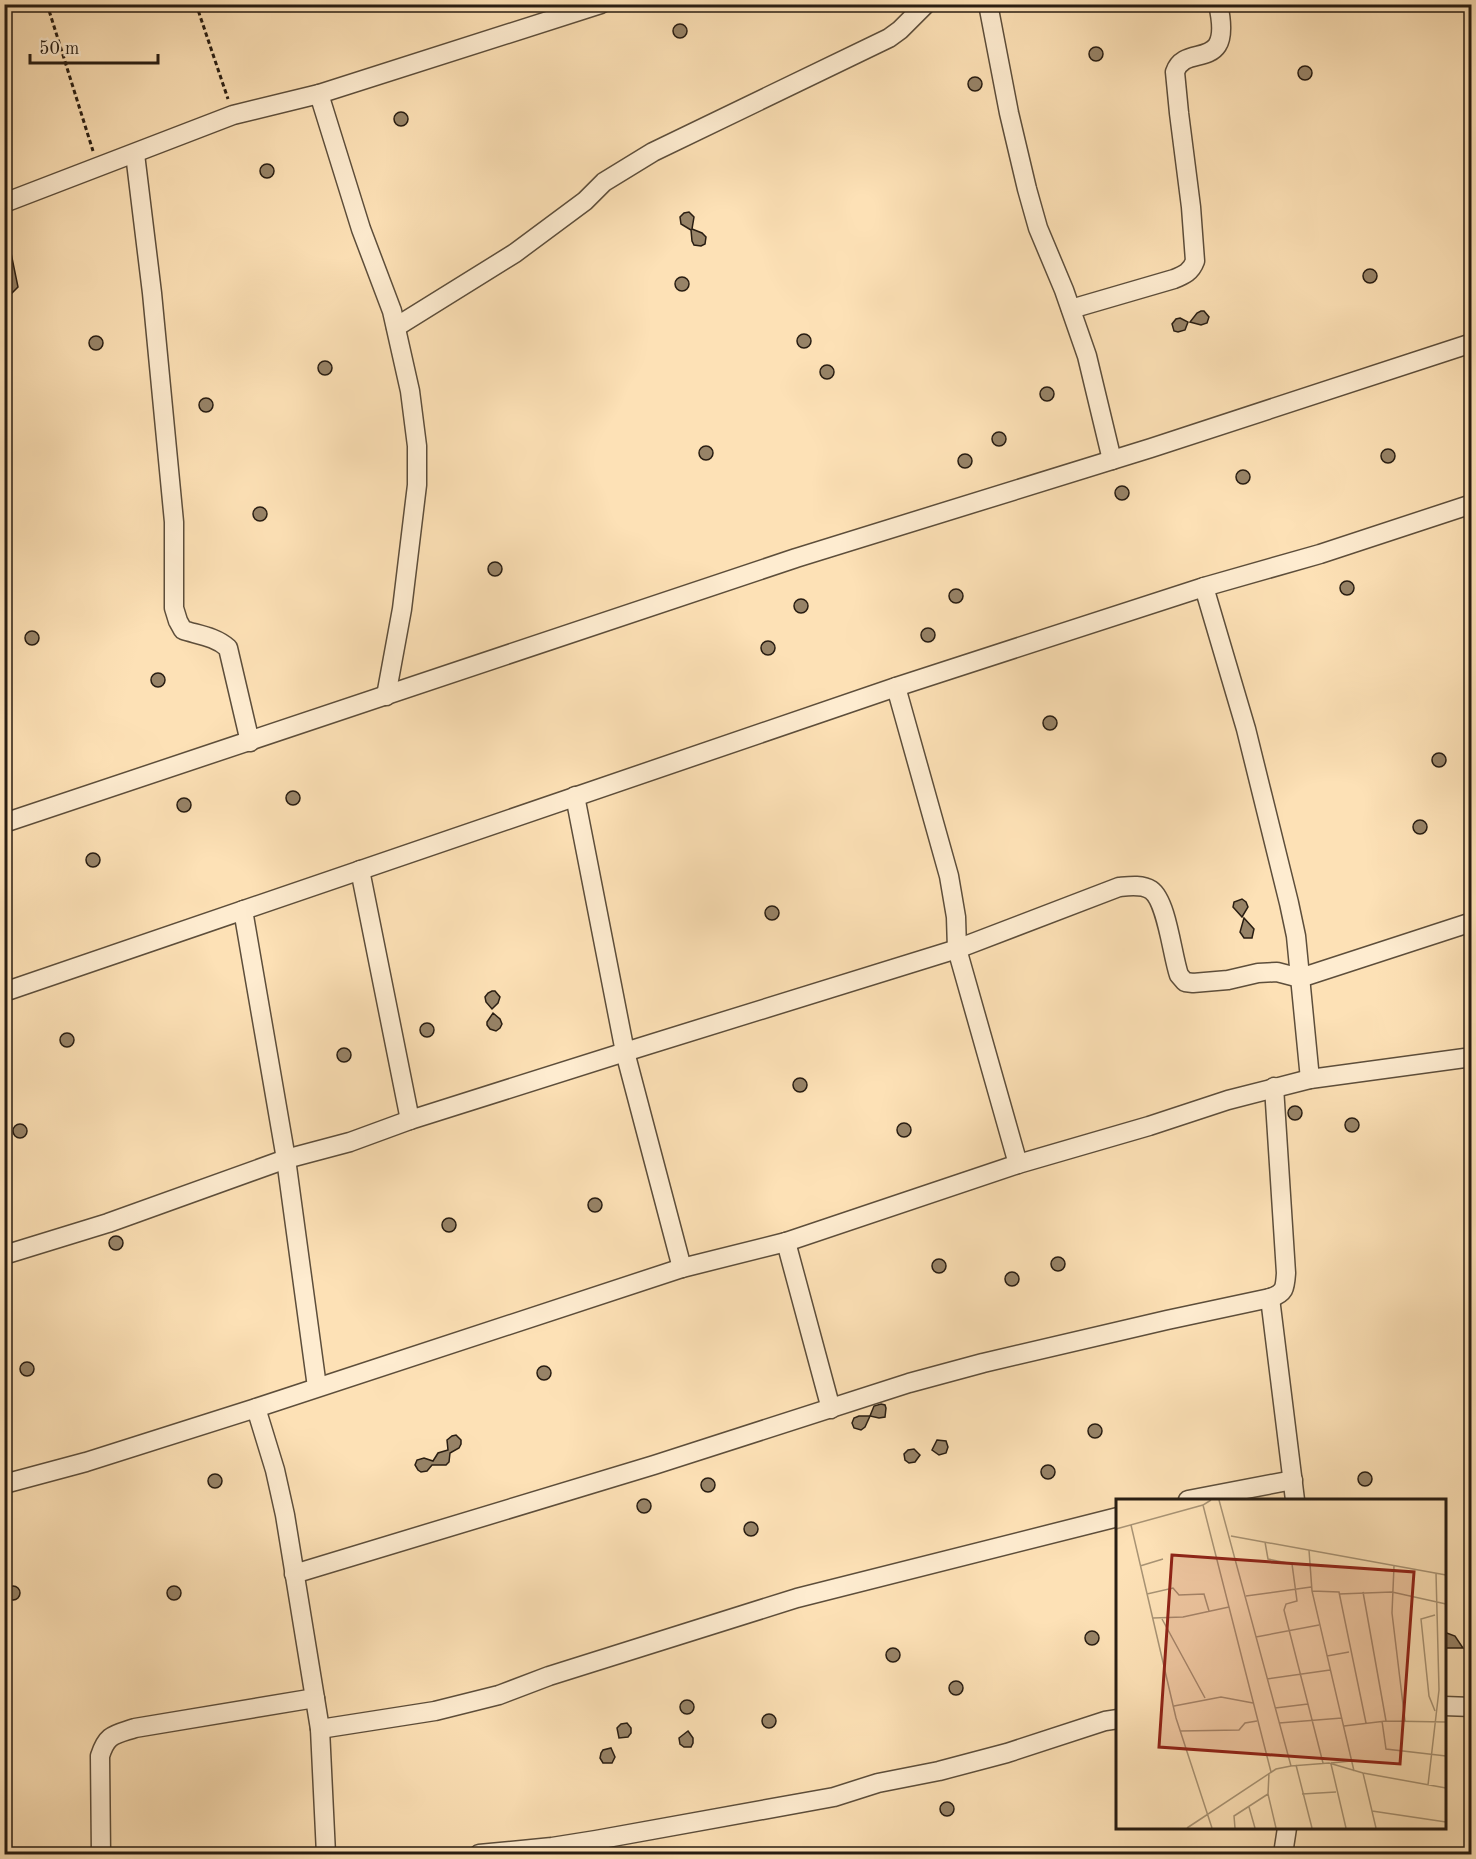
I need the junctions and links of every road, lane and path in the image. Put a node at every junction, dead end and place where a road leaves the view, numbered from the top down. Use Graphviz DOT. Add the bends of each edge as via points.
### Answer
graph roads {
  1 [pos="47,4"];
  2 [pos="196,4"];
  3 [pos="601,4"];
  4 [pos="926,4"];
  5 [pos="988,4"];
  6 [pos="1218,4"];
  7 [pos="319,94"];
  8 [pos="233,115"];
  9 [pos="135,154"];
  10 [pos="98,167"];
  11 [pos="4,203"];
  12 [pos="1071,309"];
  13 [pos="396,327"];
  14 [pos="1472,343"];
  15 [pos="1112,460"];
  16 [pos="1472,504"];
  17 [pos="1204,587"];
  18 [pos="896,687"];
  19 [pos="386,696"];
  20 [pos="250,742"];
  21 [pos="575,796"];
  22 [pos="4,823"];
  23 [pos="360,870"];
  24 [pos="243,910"];
  25 [pos="1472,922"];
  26 [pos="957,949"];
  27 [pos="1300,978"];
  28 [pos="4,992"];
  29 [pos="625,1052"];
  30 [pos="1472,1057"];
  31 [pos="1310,1079"];
  32 [pos="1274,1087"];
  33 [pos="410,1120"];
  34 [pos="286,1159"];
  35 [pos="1018,1164"];
  36 [pos="786,1242"];
  37 [pos="4,1255"];
  38 [pos="682,1268"];
  39 [pos="1270,1298"];
  40 [pos="318,1387"];
  41 [pos="256,1408"];
  42 [pos="831,1409"];
  43 [pos="1293,1480"];
  44 [pos="4,1484"];
  45 [pos="1193,1499"];
  46 [pos="1295,1499"];
  47 [pos="1116,1518"];
  48 [pos="294,1574"];
  49 [pos="315,1698"];
  50 [pos="1446,1706"];
  51 [pos="1472,1707"];
  52 [pos="1116,1719"];
  53 [pos="320,1729"];
  54 [pos="1287,1829"];
  55 [pos="101,1854"];
  56 [pos="326,1854"];
  57 [pos="479,1854"];
  58 [pos="1283,1854"];
  1 -- 10 [label="path"];
  2 -- 8 [label="path"];
  3 -- 7 [label="street"];
  4 -- 13 [label="street" via="889,38 653,152 604,182 585,201 514,253"];
  5 -- 12 [label="street" via="1027,189 1038,228"];
  6 -- 12 [label="street" via="1222,22 1218,45 1184,61 1175,72 1191,207 1195,261 1192,269 1174,279"];
  7 -- 8 [label="street"];
  7 -- 13 [label="street"];
  8 -- 9 [label="street"];
  9 -- 10 [label="street"];
  9 -- 20 [label="street" via="174,522 174,608 183,630 212,638 228,648"];
  10 -- 11 [label="street"];
  12 -- 15 [label="street" via="1087,356"];
  13 -- 19 [label="street" via="417,446 417,485 402,609"];
  14 -- 15 [label="street"];
  15 -- 19 [label="street" via="796,558"];
  16 -- 17 [label="street"];
  17 -- 18 [label="street"];
  17 -- 27 [label="street" via="1246,729 1289,903"];
  18 -- 21 [label="street"];
  18 -- 26 [label="street" via="949,876"];
  19 -- 20 [label="street"];
  20 -- 22 [label="street"];
  21 -- 23 [label="street"];
  21 -- 29 [label="street"];
  23 -- 24 [label="street"];
  23 -- 33 [label="street"];
  24 -- 28 [label="street"];
  24 -- 34 [label="street"];
  25 -- 27 [label="street"];
  26 -- 27 [label="street" via="1132,886 1151,890 1159,899 1176,968 1185,982 1277,972"];
  26 -- 29 [label="street"];
  26 -- 35 [label="street"];
  27 -- 31 [label="street"];
  29 -- 33 [label="street"];
  29 -- 38 [label="street"];
  30 -- 31 [label="street"];
  31 -- 32 [label="street"];
  32 -- 35 [label="street"];
  32 -- 39 [label="street" via="1286,1273 1285,1287"];
  33 -- 34 [label="street"];
  34 -- 37 [label="street"];
  34 -- 40 [label="street"];
  35 -- 36 [label="street"];
  36 -- 38 [label="street"];
  36 -- 42 [label="street"];
  38 -- 40 [label="street"];
  39 -- 42 [label="street" via="983,1363"];
  39 -- 43 [label="street"];
  40 -- 41 [label="street"];
  41 -- 44 [label="street"];
  41 -- 48 [label="street" via="275,1470"];
  42 -- 48 [label="street"];
  43 -- 45 [label="street"];
  43 -- 46 [label="street"];
  47 -- 53 [label="street" via="797,1598 499,1695 426,1712"];
  48 -- 49 [label="street"];
  49 -- 53 [label="street"];
  49 -- 55 [label="street" via="135,1728 104,1742 100,1756"];
  50 -- 51 [label="street"];
  52 -- 57 [label="street" via="962,1765 812,1802 552,1847"];
  53 -- 56 [label="street"];
  54 -- 58 [label="street"];
}
